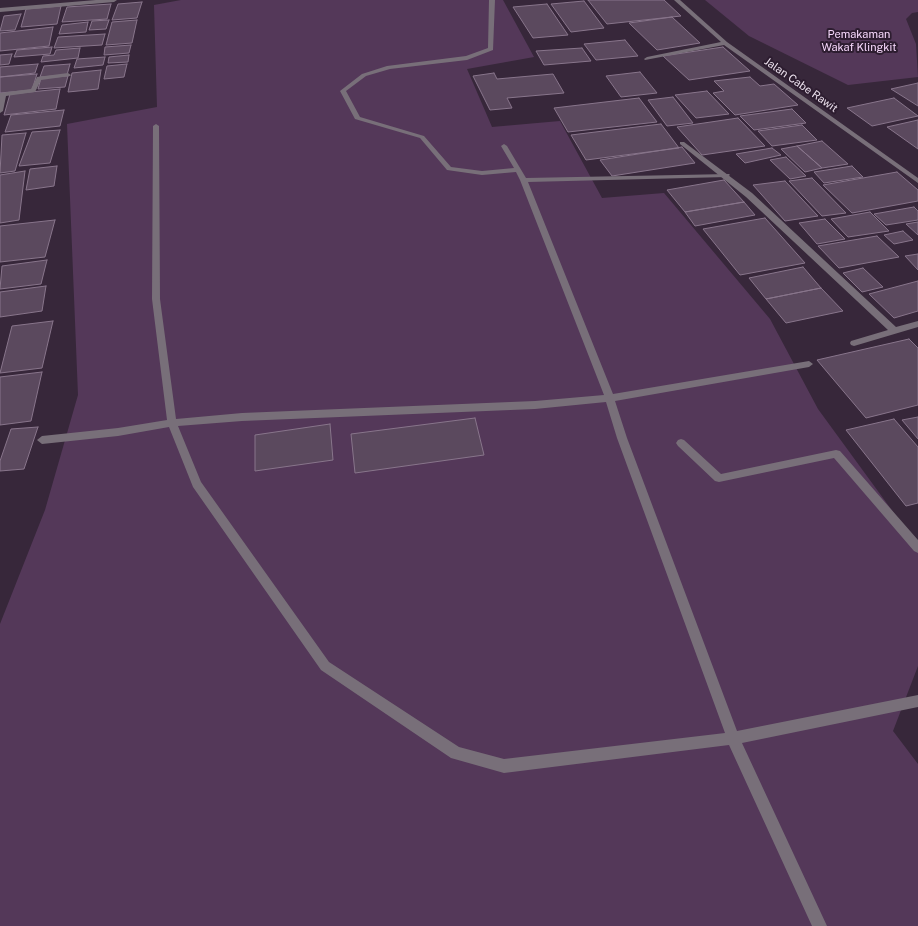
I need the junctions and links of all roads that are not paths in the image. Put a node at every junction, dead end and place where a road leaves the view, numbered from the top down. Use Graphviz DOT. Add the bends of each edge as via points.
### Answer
graph roads {
  1 [pos="44,0"];
  2 [pos="114,0"];
  3 [pos="492,0"];
  4 [pos="677,0"];
  5 [pos="42,6"];
  6 [pos="0,11"];
  7 [pos="725,43"];
  8 [pos="647,59"];
  9 [pos="68,75"];
  10 [pos="2,95"];
  11 [pos="0,111"];
  12 [pos="156,126"];
  13 [pos="682,143"];
  14 [pos="504,146"];
  15 [pos="519,170"];
  16 [pos="727,175"];
  17 [pos="524,180"];
  18 [pos="918,181"];
  19 [pos="918,324"];
  20 [pos="895,331"];
  21 [pos="854,343"];
  22 [pos="809,364"];
  23 [pos="610,398"];
  24 [pos="172,423"];
  25 [pos="42,440"];
  26 [pos="681,443"];
  27 [pos="918,548"];
  28 [pos="918,701"];
  29 [pos="732,738"];
  30 [pos="820,926"];
  1 -- 5 [label="street"];
  2 -- 5 [label="street"];
  3 -- 15 [label="street" via="491,49 467,58 389,67 364,75 343,91 357,118 422,137 449,169 482,173"];
  4 -- 7 [label="street, Jalan Cabe Rawit"];
  5 -- 6 [label="street"];
  7 -- 8 [label="street"];
  7 -- 18 [label="street, Jalan Cabe Rawit"];
  9 -- 10 [label="street" via="39,78 33,91"];
  10 -- 11 [label="street"];
  12 -- 24 [label="street" via="156,299"];
  13 -- 16 [label="street"];
  14 -- 15 [label="street"];
  15 -- 17 [label="street"];
  16 -- 17 [label="street"];
  16 -- 20 [label="street"];
  17 -- 23 [label="street"];
  19 -- 20 [label="street"];
  20 -- 21 [label="street"];
  22 -- 23 [label="street"];
  23 -- 24 [label="street" via="535,405 242,417"];
  23 -- 29 [label="street"];
  24 -- 25 [label="street"];
  24 -- 29 [label="street" via="197,484 325,666 456,753 504,766"];
  26 -- 27 [label="street" via="718,478 836,454"];
  28 -- 29 [label="street"];
  29 -- 30 [label="street"];
}
